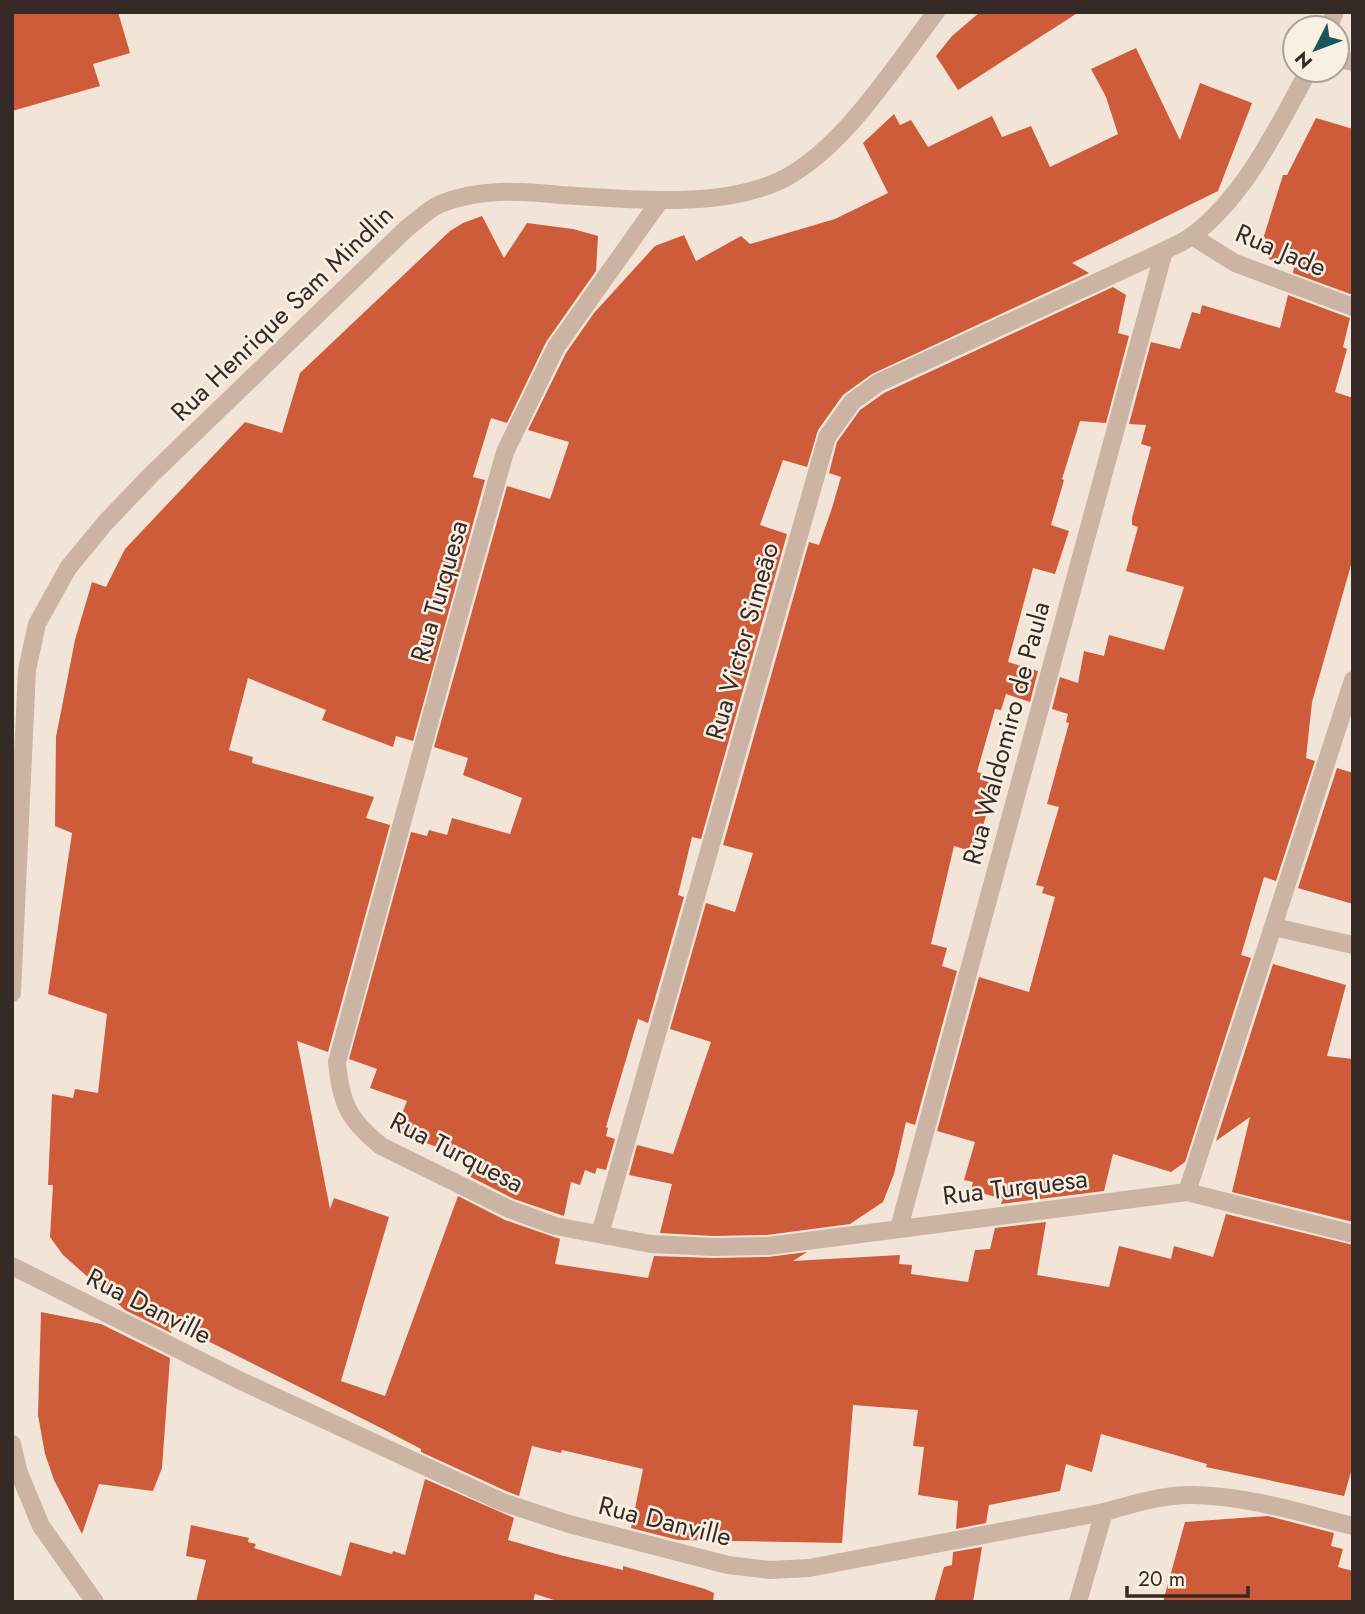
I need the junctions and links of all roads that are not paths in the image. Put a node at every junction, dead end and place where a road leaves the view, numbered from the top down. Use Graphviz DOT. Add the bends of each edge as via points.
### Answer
graph roads {
  1 [pos="936,12"];
  2 [pos="1301,84"];
  3 [pos="659,202"];
  4 [pos="1192,236"];
  5 [pos="1164,251"];
  6 [pos="1353,307"];
  7 [pos="1353,680"];
  8 [pos="1274,926"];
  9 [pos="1353,945"];
  10 [pos="12,993"];
  11 [pos="1186,1192"];
  12 [pos="899,1228"];
  13 [pos="600,1234"];
  14 [pos="1353,1234"];
  15 [pos="12,1266"];
  16 [pos="12,1444"];
  17 [pos="1104,1512"];
  18 [pos="1353,1526"];
  19 [pos="95,1602"];
  20 [pos="1078,1602"];
  1 -- 3 [label="street, Rua Henrique Sam Mindlin" via="852,122 807,164 778,182 739,194"];
  2 -- 4 [label="street, Rua Victor Simeão" via="1252,171"];
  3 -- 10 [label="street, Rua Henrique Sam Mindlin" via="505,190 470,194 437,205 151,475 76,559 37,624 27,670"];
  3 -- 13 [label="street, Rua Turquesa" via="556,347 505,452 337,1062 340,1092 349,1113 381,1146 509,1209 555,1226"];
  4 -- 5 [label="street, Rua Victor Simeão"];
  4 -- 6 [label="street, Rua Jade" via="1235,263"];
  5 -- 12 [label="street, Rua Waldomiro de Paula"];
  5 -- 13 [label="street, Rua Victor Simeão" via="878,383 852,402 827,437"];
  7 -- 8 [label="street"];
  8 -- 9 [label="street"];
  8 -- 11 [label="street"];
  11 -- 12 [label="street, Rua Turquesa"];
  11 -- 14 [label="street, Rua Turquesa"];
  12 -- 13 [label="street, Rua Turquesa" via="768,1246 651,1244"];
  15 -- 17 [label="street, Rua Danville" via="239,1380 502,1502 728,1565 809,1568"];
  16 -- 19 [label="street" via="41,1526"];
  17 -- 18 [label="street, Rua Danville" via="1192,1495 1239,1498"];
  17 -- 20 [label="street"];
}
